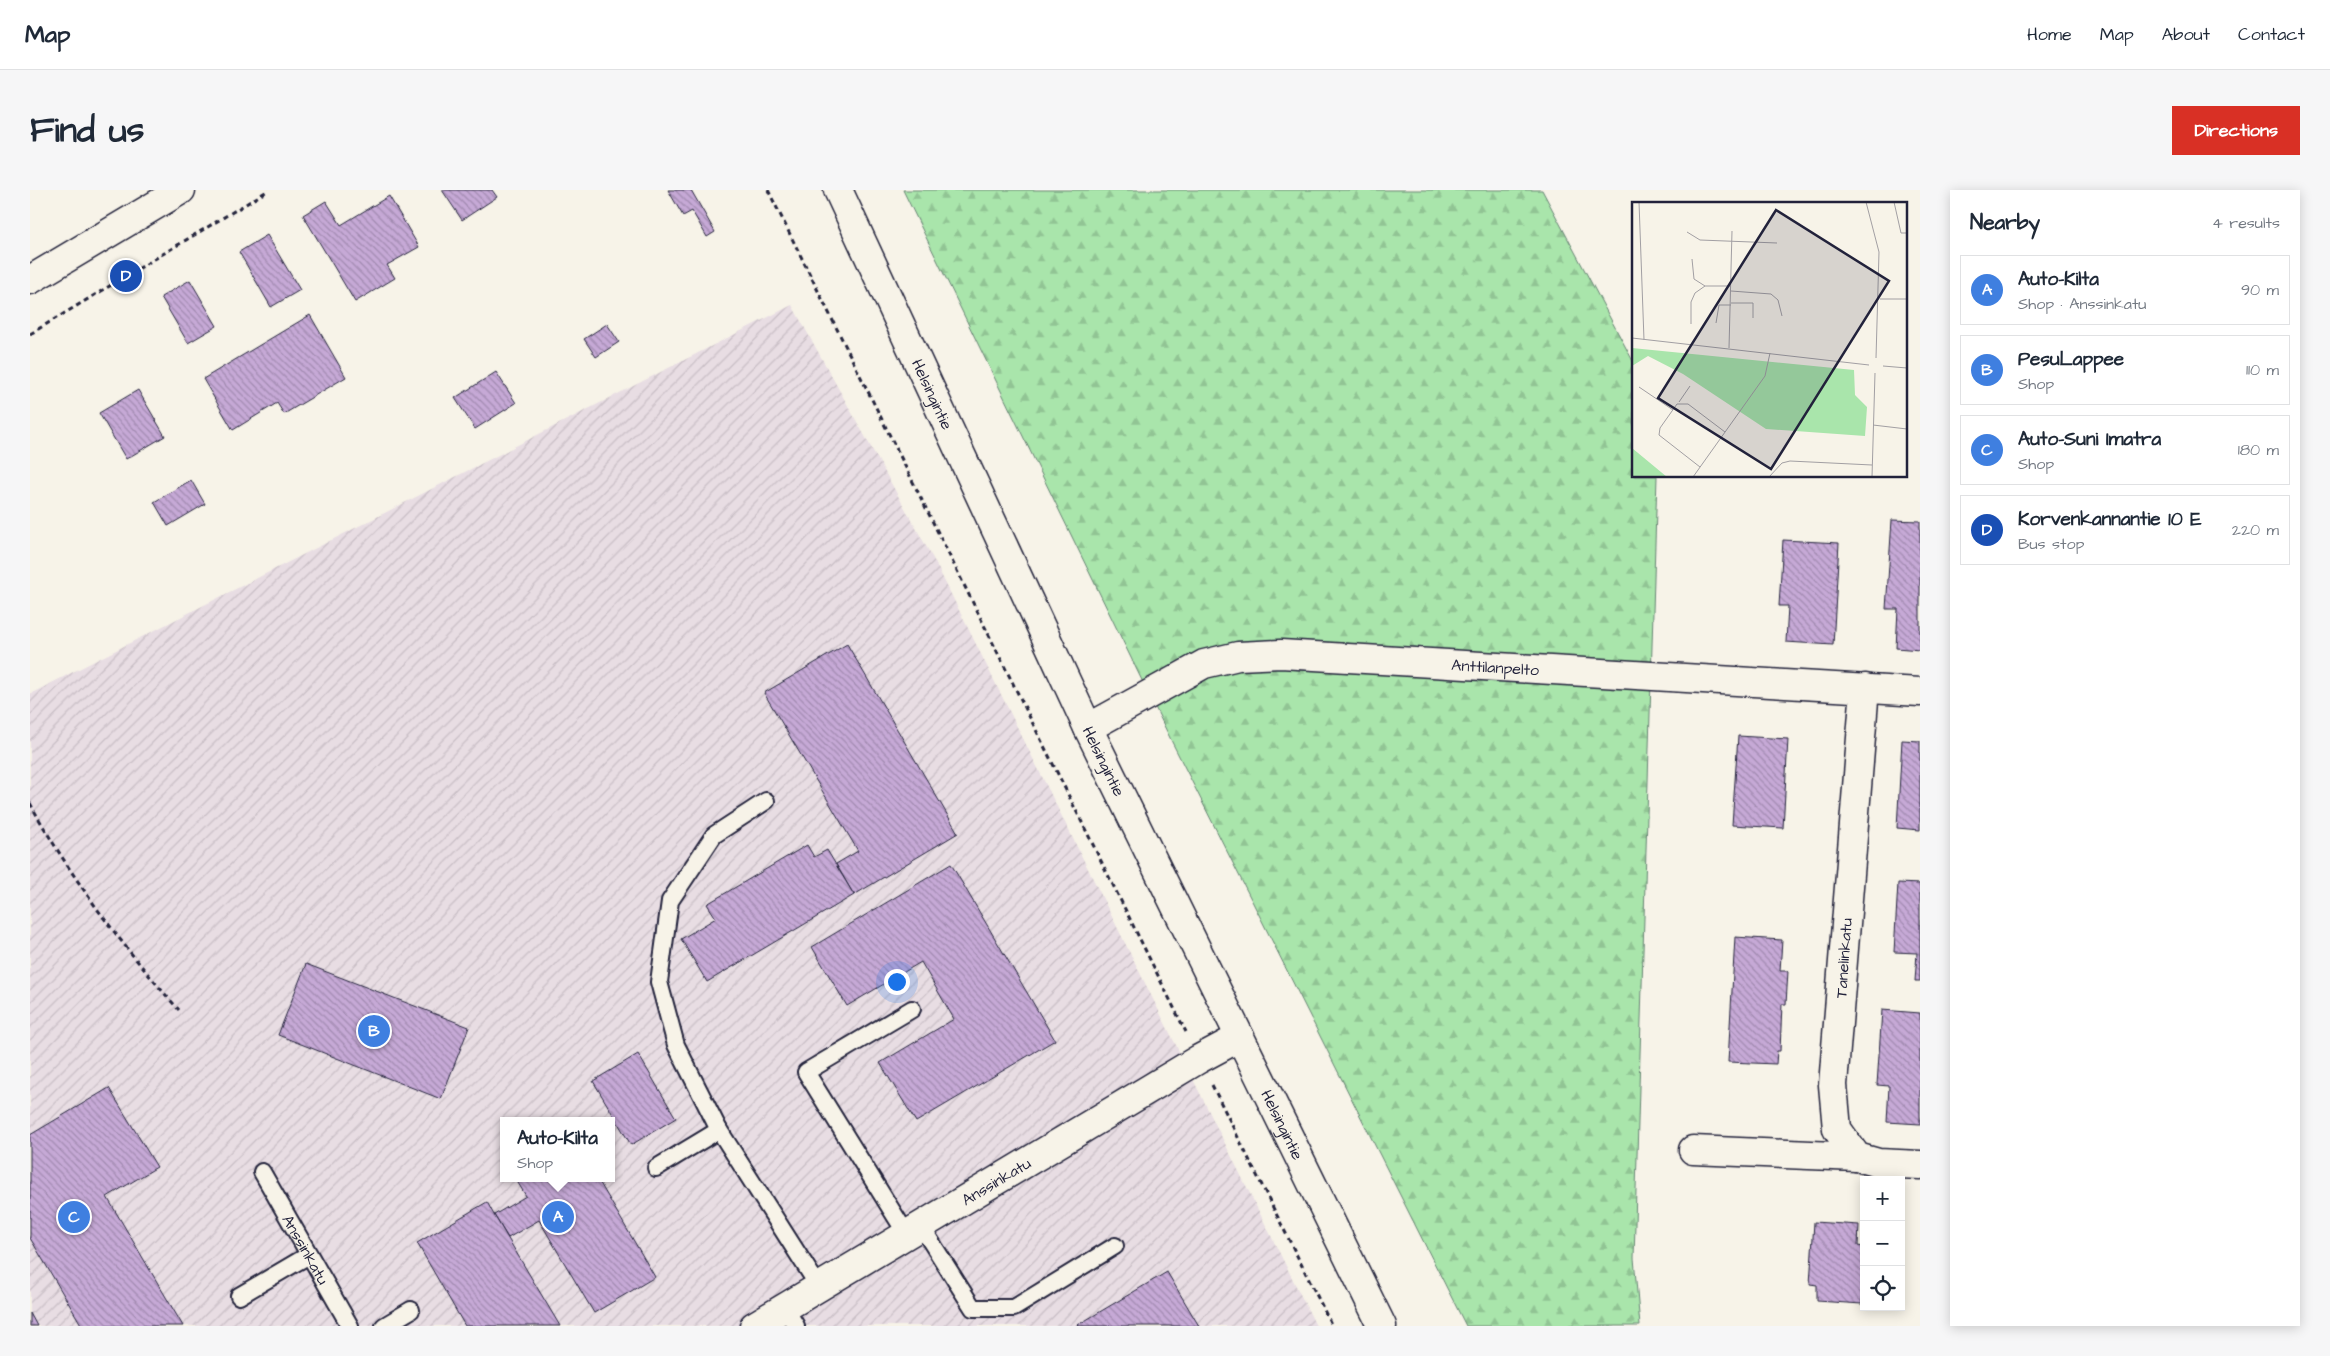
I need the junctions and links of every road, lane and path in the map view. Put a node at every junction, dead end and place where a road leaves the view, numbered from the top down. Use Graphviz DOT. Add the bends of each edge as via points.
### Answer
graph roads {
  1 [pos="181,190"];
  2 [pos="269,190"];
  3 [pos="768,190"];
  4 [pos="838,190"];
  5 [pos="30,280"];
  6 [pos="30,334"];
  7 [pos="1865,688"];
  8 [pos="1920,692"];
  9 [pos="1088,728"];
  10 [pos="766,801"];
  11 [pos="30,803"];
  12 [pos="912,1009"];
  13 [pos="179,1010"];
  14 [pos="1240,1037"];
  15 [pos="1200,1059"];
  16 [pos="719,1130"];
  17 [pos="1693,1150"];
  18 [pos="1856,1157"];
  19 [pos="1920,1165"];
  20 [pos="656,1168"];
  21 [pos="262,1172"];
  22 [pos="914,1230"];
  23 [pos="1115,1246"];
  24 [pos="309,1255"];
  25 [pos="819,1288"];
  26 [pos="239,1296"];
  27 [pos="411,1310"];
  28 [pos="790,1317"];
  29 [pos="350,1326"];
  30 [pos="384,1326"];
  31 [pos="754,1326"];
  32 [pos="1332,1326"];
  33 [pos="1382,1326"];
  1 -- 5 [label="street"];
  2 -- 6 [label="path"];
  3 -- 15 [label="path"];
  4 -- 9 [label="street, Helsingintie"];
  7 -- 8 [label="street, Anttilanpelto"];
  7 -- 9 [label="street, Anttilanpelto" via="1281,654 1238,656 1204,664"];
  7 -- 18 [label="street, Tanelinkatu" via="1834,1085 1837,1129"];
  9 -- 14 [label="street, Helsingintie"];
  10 -- 16 [label="lane" via="714,835 670,901 659,982 676,1045"];
  11 -- 13 [label="path" via="95,905 134,959"];
  12 -- 22 [label="lane" via="806,1072"];
  14 -- 15 [label="street, Anssinkatu"];
  14 -- 33 [label="street, Helsingintie"];
  15 -- 22 [label="street, Anssinkatu"];
  15 -- 32 [label="path"];
  16 -- 20 [label="lane"];
  16 -- 25 [label="lane"];
  17 -- 18 [label="street"];
  18 -- 19 [label="street" via="1878,1163"];
  21 -- 24 [label="lane, Anssinkatu"];
  22 -- 23 [label="lane" via="973,1308 1014,1308"];
  22 -- 25 [label="street, Anssinkatu"];
  24 -- 26 [label="lane"];
  24 -- 29 [label="lane, Anssinkatu"];
  25 -- 28 [label="street, Anssinkatu"];
  27 -- 30 [label="lane"];
  28 -- 31 [label="street, Anssinkatu"];
}
